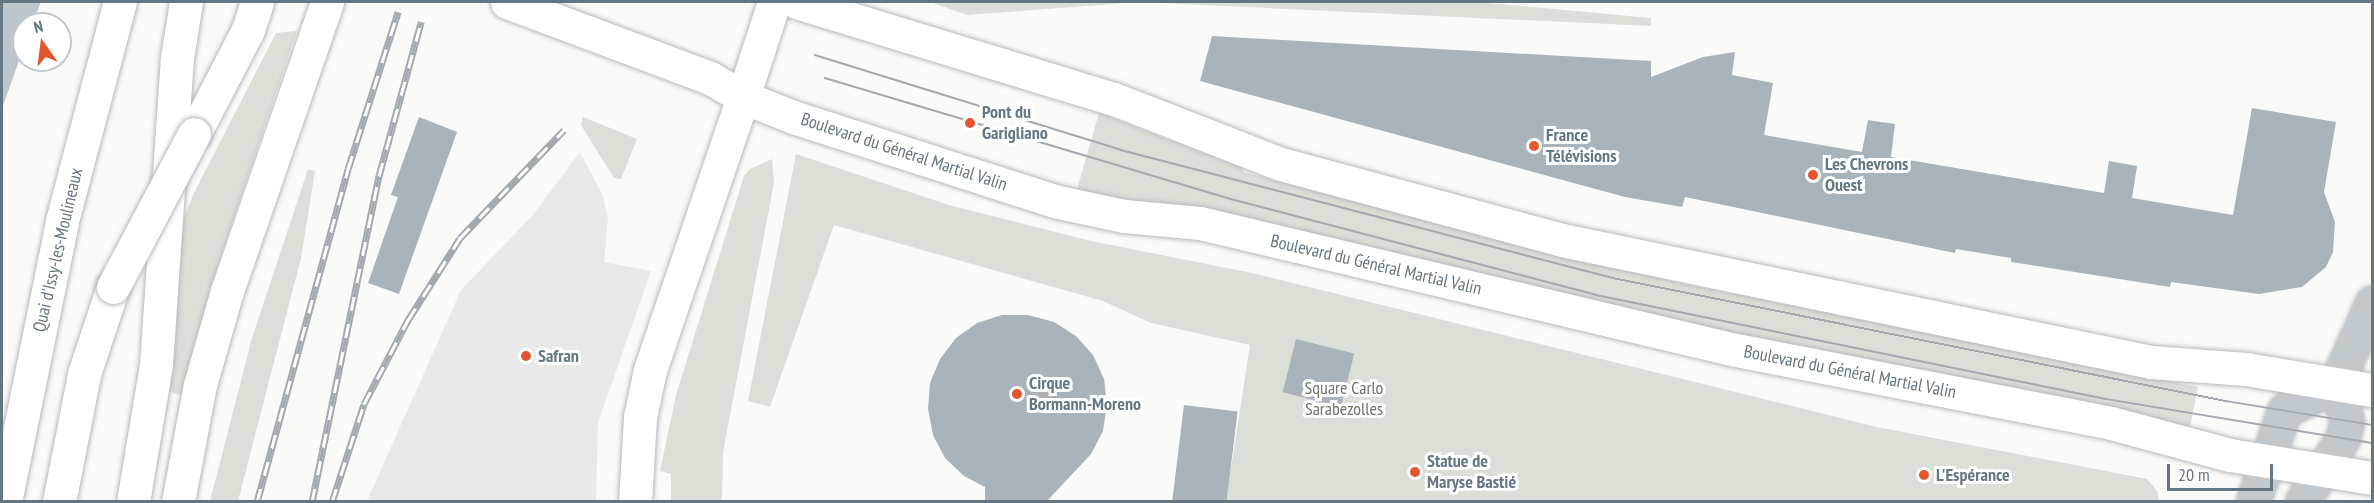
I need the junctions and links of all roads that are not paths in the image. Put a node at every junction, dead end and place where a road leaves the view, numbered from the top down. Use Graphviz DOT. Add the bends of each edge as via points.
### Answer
graph roads {
  1 [pos="120,2"];
  2 [pos="186,2"];
  3 [pos="257,2"];
  4 [pos="327,2"];
  5 [pos="507,2"];
  6 [pos="774,2"];
  7 [pos="796,2"];
  8 [pos="743,97"];
  9 [pos="2373,303"];
  10 [pos="2336,384"];
  11 [pos="2373,390"];
  12 [pos="2373,478"];
  13 [pos="2259,482"];
  14 [pos="2310,489"];
  15 [pos="5,501"];
  16 [pos="59,501"];
  17 [pos="133,501"];
  18 [pos="178,501"];
  19 [pos="635,501"];
  1 -- 15 [label="main road, Quai d'Issy-les-Moulineaux" via="62,221"];
  2 -- 17 [label="main road" via="177,58 156,365"];
  3 -- 16 [label="main road, bridge" via="248,30 113,287 87,363"];
  4 -- 18 [label="main road" via="227,291 200,385"];
  5 -- 8 [label="main road, Boulevard du Général Martial Valin" via="710,78"];
  6 -- 8 [label="main road"];
  7 -- 10 [label="main road" via="1114,99 1281,164 1562,240 2151,362 2246,369"];
  8 -- 13 [label="main road, Boulevard du Général Martial Valin" via="1054,201 1124,216 1200,223 1731,349 2111,423"];
  8 -- 19 [label="main road" via="650,370 640,417"];
  9 -- 10 [label="street"];
  10 -- 11 [label="main road"];
  10 -- 13 [label="street" via="2284,411"];
  10 -- 14 [label="street" via="2347,422 2343,438"];
  12 -- 14 [label="main road, Boulevard du Général Martial Valin"];
  13 -- 14 [label="main road, Boulevard du Général Martial Valin"];
}
